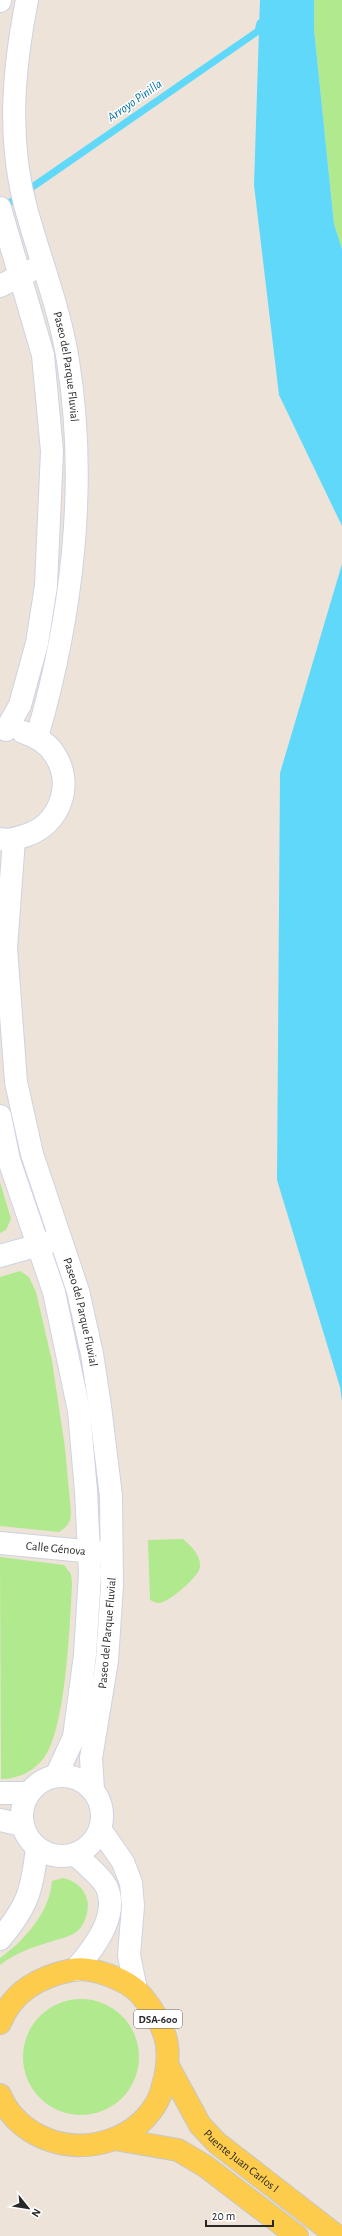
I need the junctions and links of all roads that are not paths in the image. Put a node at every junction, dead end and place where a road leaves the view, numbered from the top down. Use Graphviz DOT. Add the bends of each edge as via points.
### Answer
graph roads {
  1 [pos="27,0"];
  2 [pos="2,217"];
  3 [pos="45,266"];
  4 [pos="20,275"];
  5 [pos="0,286"];
  6 [pos="3,731"];
  7 [pos="36,737"];
  8 [pos="7,839"];
  9 [pos="0,1116"];
  10 [pos="49,1242"];
  11 [pos="0,1256"];
  12 [pos="0,1543"];
  13 [pos="90,1553"];
  14 [pos="112,1553"];
  15 [pos="56,1776"];
  16 [pos="93,1790"];
  17 [pos="0,1793"];
  18 [pos="28,1794"];
  19 [pos="0,1820"];
  20 [pos="22,1825"];
  21 [pos="100,1829"];
  22 [pos="37,1848"];
  23 [pos="75,1854"];
  24 [pos="0,1939"];
  25 [pos="75,1970"];
  26 [pos="136,1990"];
  27 [pos="0,2023"];
  28 [pos="168,2066"];
  29 [pos="0,2095"];
  30 [pos="0,2128"];
  31 [pos="32,2133"];
  32 [pos="115,2139"];
  33 [pos="297,2236"];
  34 [pos="337,2236"];
  1 -- 3 [label="street, Paseo del Parque Fluvial" via="18,44 13,136 27,212"];
  2 -- 4 [label="street, Paseo del Parque Fluvial"];
  3 -- 4 [label="street"];
  3 -- 7 [label="street, Paseo del Parque Fluvial" via="68,361 76,455 76,512 60,650"];
  4 -- 5 [label="street"];
  4 -- 6 [label="street, Paseo del Parque Fluvial" via="43,355 52,451 50,510 46,586 36,643 20,705"];
  6 -- 7 [label="street" via="22,731"];
  7 -- 8 [label="street" via="55,754 63,774 62,799 51,820 39,831"];
  8 -- 10 [label="street, Paseo del Parque Fluvial" via="6,948 16,1082"];
  9 -- 10 [label="street, Paseo del Parque Fluvial" via="9,1160"];
  10 -- 11 [label="street"];
  10 -- 13 [label="street, Paseo del Parque Fluvial" via="54,1292 79,1411"];
  10 -- 14 [label="street, Paseo del Parque Fluvial" via="78,1291 92,1354 111,1496"];
  12 -- 13 [label="street, Calle Génova"];
  13 -- 14 [label="street, Calle Génova"];
  13 -- 15 [label="street, Paseo del Parque Fluvial" via="85,1655 74,1737"];
  14 -- 16 [label="street, Paseo del Parque Fluvial" via="106,1661 91,1758"];
  15 -- 16 [label="street" via="70,1776"];
  15 -- 18 [label="street" via="46,1779"];
  16 -- 21 [label="street" via="100,1802"];
  17 -- 18 [label="street"];
  18 -- 20 [label="street" via="24,1803"];
  19 -- 20 [label="street"];
  20 -- 22 [label="street" via="28,1838"];
  21 -- 23 [label="street" via="86,1848"];
  21 -- 26 [label="street" via="122,1862 131,1882 133,1906 129,1955"];
  22 -- 23 [label="street" via="48,1854"];
  22 -- 24 [label="street" via="33,1882 27,1900 17,1919"];
  23 -- 25 [label="street" via="106,1887 110,1904 104,1930 94,1948"];
  25 -- 26 [label="main road, DSA-600" via="108,1974"];
  25 -- 27 [label="main road, DSA-600" via="48,1976 24,1990 5,2011"];
  26 -- 28 [label="main road, DSA-600" via="155,2011 166,2038"];
  28 -- 32 [label="main road, DSA-600" via="160,2096 141,2122"];
  28 -- 34 [label="main road, Puente Juan Carlos I / DSA-600" via="200,2125 217,2143"];
  29 -- 31 [label="main road, DSA-600" via="15,2119"];
  30 -- 31 [label="main road, DSA-600"];
  31 -- 32 [label="main road, DSA-600" via="58,2144 87,2146"];
  32 -- 33 [label="main road, Puente Juan Carlos I / DSA-600" via="178,2150 205,2166"];
}
